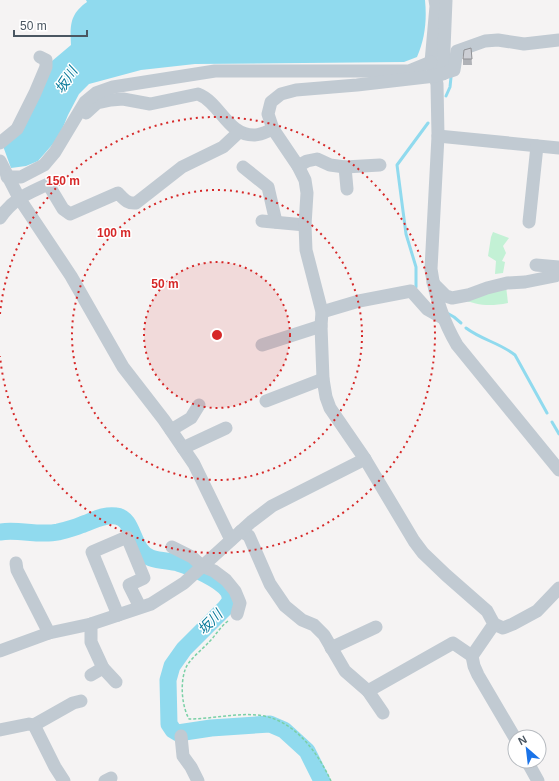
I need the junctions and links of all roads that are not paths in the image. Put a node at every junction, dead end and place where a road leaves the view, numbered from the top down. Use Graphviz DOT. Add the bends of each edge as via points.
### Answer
graph roads {
  1 [pos="435,0"];
  2 [pos="446,0"];
  3 [pos="559,40"];
  4 [pos="40,57"];
  5 [pos="431,62"];
  6 [pos="439,75"];
  7 [pos="273,129"];
  8 [pos="68,130"];
  9 [pos="239,132"];
  10 [pos="438,136"];
  11 [pos="0,144"];
  12 [pos="537,146"];
  13 [pos="559,148"];
  14 [pos="380,165"];
  15 [pos="298,166"];
  16 [pos="243,167"];
  17 [pos="345,168"];
  18 [pos="4,169"];
  19 [pos="348,189"];
  20 [pos="19,198"];
  21 [pos="0,218"];
  22 [pos="262,221"];
  23 [pos="276,222"];
  24 [pos="529,222"];
  25 [pos="305,225"];
  26 [pos="550,270"];
  27 [pos="433,286"];
  28 [pos="411,291"];
  29 [pos="322,312"];
  30 [pos="443,318"];
  31 [pos="321,326"];
  32 [pos="262,345"];
  33 [pos="323,379"];
  34 [pos="266,401"];
  35 [pos="200,405"];
  36 [pos="226,428"];
  37 [pos="171,430"];
  38 [pos="183,448"];
  39 [pos="365,459"];
  40 [pos="559,470"];
  41 [pos="236,535"];
  42 [pos="172,546"];
  43 [pos="16,563"];
  44 [pos="197,571"];
  45 [pos="559,588"];
  46 [pos="140,608"];
  47 [pos="237,614"];
  48 [pos="118,615"];
  49 [pos="91,624"];
  50 [pos="494,624"];
  51 [pos="376,627"];
  52 [pos="49,633"];
  53 [pos="331,648"];
  54 [pos="0,651"];
  55 [pos="472,656"];
  56 [pos="103,668"];
  57 [pos="91,675"];
  58 [pos="116,682"];
  59 [pos="368,691"];
  60 [pos="81,701"];
  61 [pos="383,713"];
  62 [pos="34,725"];
  63 [pos="510,729"];
  64 [pos="0,730"];
  65 [pos="181,736"];
  66 [pos="531,769"];
  67 [pos="64,781"];
  68 [pos="198,781"];
  69 [pos="538,781"];
  1 -- 5 [label="street"];
  2 -- 6 [label="street"];
  3 -- 6 [label="street" via="524,44 485,41 457,51 454,70"];
  4 -- 11 [label="street" via="46,60 46,67 16,129"];
  5 -- 6 [label="street"];
  5 -- 8 [label="street" via="409,71 215,71 113,87 96,93 85,102"];
  6 -- 7 [label="street" via="296,90 281,94 272,102 268,114"];
  6 -- 10 [label="street"];
  7 -- 9 [label="street" via="256,135"];
  7 -- 15 [label="street"];
  8 -- 9 [label="street" via="97,103 124,99 150,104 198,94 205,96"];
  8 -- 18 [label="street" via="44,165 21,177"];
  9 -- 20 [label="street" via="224,147 182,167 136,203 130,204 118,193 70,214 63,209 48,184"];
  10 -- 12 [label="street"];
  10 -- 27 [label="street" via="431,269"];
  12 -- 13 [label="street"];
  12 -- 24 [label="street"];
  14 -- 17 [label="street"];
  15 -- 17 [label="street" via="317,159"];
  15 -- 25 [label="street" via="305,180"];
  16 -- 23 [label="street" via="268,187"];
  17 -- 19 [label="street"];
  18 -- 20 [label="street"];
  20 -- 21 [label="street"];
  20 -- 37 [label="street" via="71,276 122,367"];
  22 -- 23 [label="street"];
  23 -- 25 [label="street"];
  25 -- 29 [label="street" via="306,250"];
  26 -- 27 [label="street" via="452,298"];
  27 -- 28 [label="street"];
  27 -- 30 [label="street"];
  28 -- 29 [label="street" via="359,300"];
  28 -- 30 [label="street" via="427,309"];
  29 -- 31 [label="street"];
  30 -- 40 [label="street" via="457,345"];
  31 -- 32 [label="street"];
  31 -- 33 [label="street"];
  33 -- 34 [label="street"];
  33 -- 39 [label="street" via="330,408"];
  35 -- 37 [label="street" via="191,418"];
  36 -- 38 [label="street"];
  37 -- 38 [label="street"];
  38 -- 41 [label="street"];
  39 -- 41 [label="street" via="272,506"];
  39 -- 50 [label="street" via="419,547 487,611"];
  41 -- 44 [label="street"];
  41 -- 53 [label="street" via="249,536 270,584 285,606 302,620 314,625 324,635"];
  42 -- 44 [label="street" via="192,557"];
  43 -- 52 [label="street"];
  44 -- 46 [label="street" via="168,594"];
  44 -- 47 [label="street" via="214,571 226,580 236,591 240,603"];
  45 -- 50 [label="street" via="536,611 514,624 503,628"];
  46 -- 48 [label="street"];
  46 -- 48 [label="street" via="129,585 144,578 127,537 92,552"];
  48 -- 49 [label="street"];
  49 -- 52 [label="street"];
  49 -- 56 [label="street" via="91,642"];
  50 -- 55 [label="street"];
  51 -- 53 [label="street"];
  52 -- 54 [label="street"];
  53 -- 59 [label="street" via="345,671"];
  55 -- 59 [label="street" via="452,643"];
  55 -- 63 [label="street" via="478,675"];
  56 -- 57 [label="street"];
  56 -- 58 [label="street"];
  59 -- 61 [label="street"];
  60 -- 62 [label="street"];
  62 -- 64 [label="street"];
  62 -- 67 [label="street"];
  65 -- 68 [label="street" via="183,756"];
  66 -- 69 [label="street"];
}
